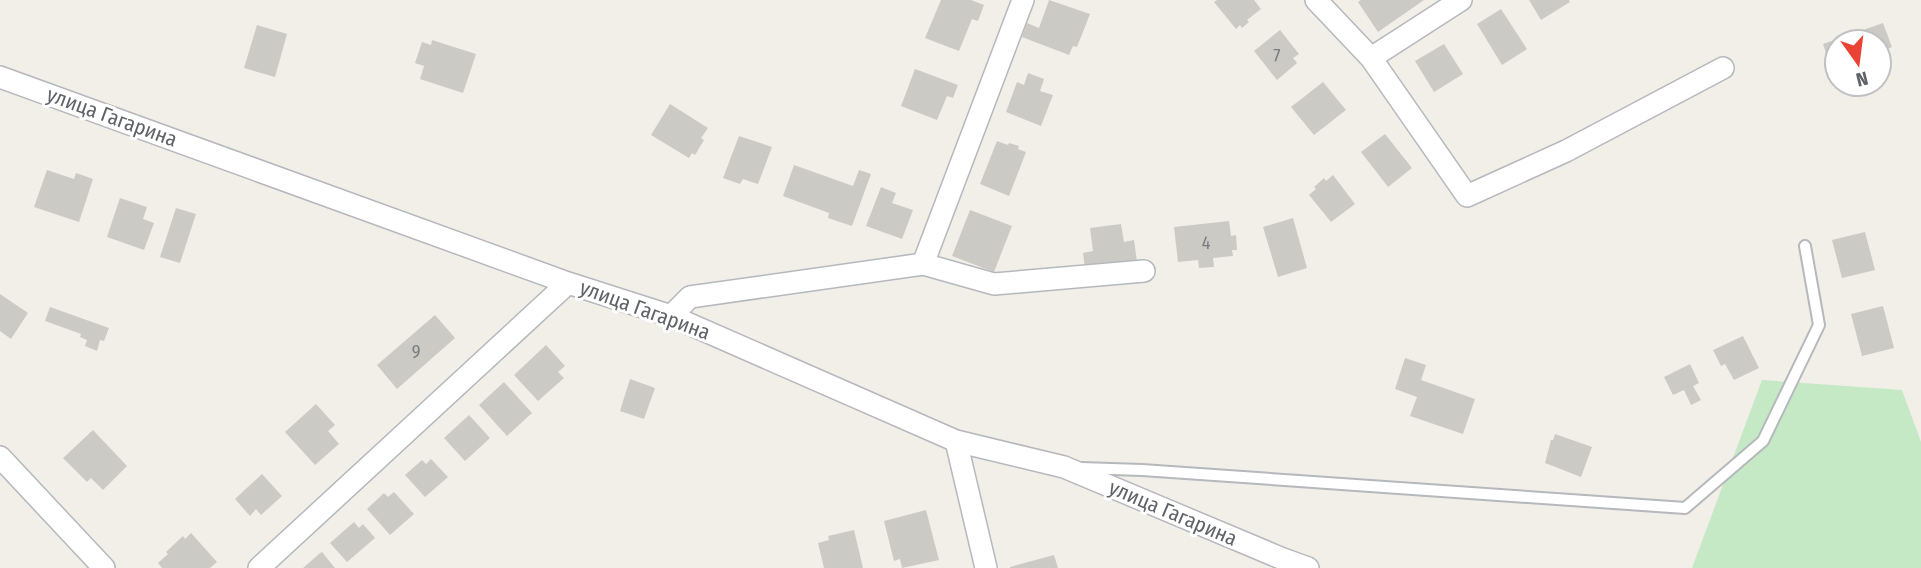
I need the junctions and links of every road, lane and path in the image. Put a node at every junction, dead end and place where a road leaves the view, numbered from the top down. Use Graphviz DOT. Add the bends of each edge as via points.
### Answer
graph roads {
  1 [pos="1023,0"];
  2 [pos="1316,0"];
  3 [pos="1461,0"];
  4 [pos="1371,58"];
  5 [pos="1723,68"];
  6 [pos="0,77"];
  7 [pos="1805,246"];
  8 [pos="923,264"];
  9 [pos="1144,271"];
  10 [pos="568,282"];
  11 [pos="671,316"];
  12 [pos="956,441"];
  13 [pos="1064,467"];
  14 [pos="4,470"];
  15 [pos="1284,564"];
  16 [pos="104,568"];
  17 [pos="259,568"];
  18 [pos="986,568"];
  19 [pos="1308,568"];
  1 -- 8 [label="street"];
  2 -- 4 [label="street"];
  3 -- 4 [label="street"];
  4 -- 5 [label="street" via="1467,196 1566,151"];
  6 -- 10 [label="street, улица Гагарина"];
  7 -- 13 [label="lane" via="1819,325 1763,441 1685,508"];
  8 -- 9 [label="street" via="995,284"];
  8 -- 11 [label="street" via="690,297"];
  10 -- 11 [label="street, улица Гагарина"];
  10 -- 17 [label="street"];
  11 -- 12 [label="street, улица Гагарина"];
  12 -- 13 [label="street, улица Гагарина"];
  12 -- 18 [label="street"];
  13 -- 15 [label="street, улица Гагарина"];
  14 -- 16 [label="street"];
  15 -- 19 [label="street, улица Гагарина"];
}
